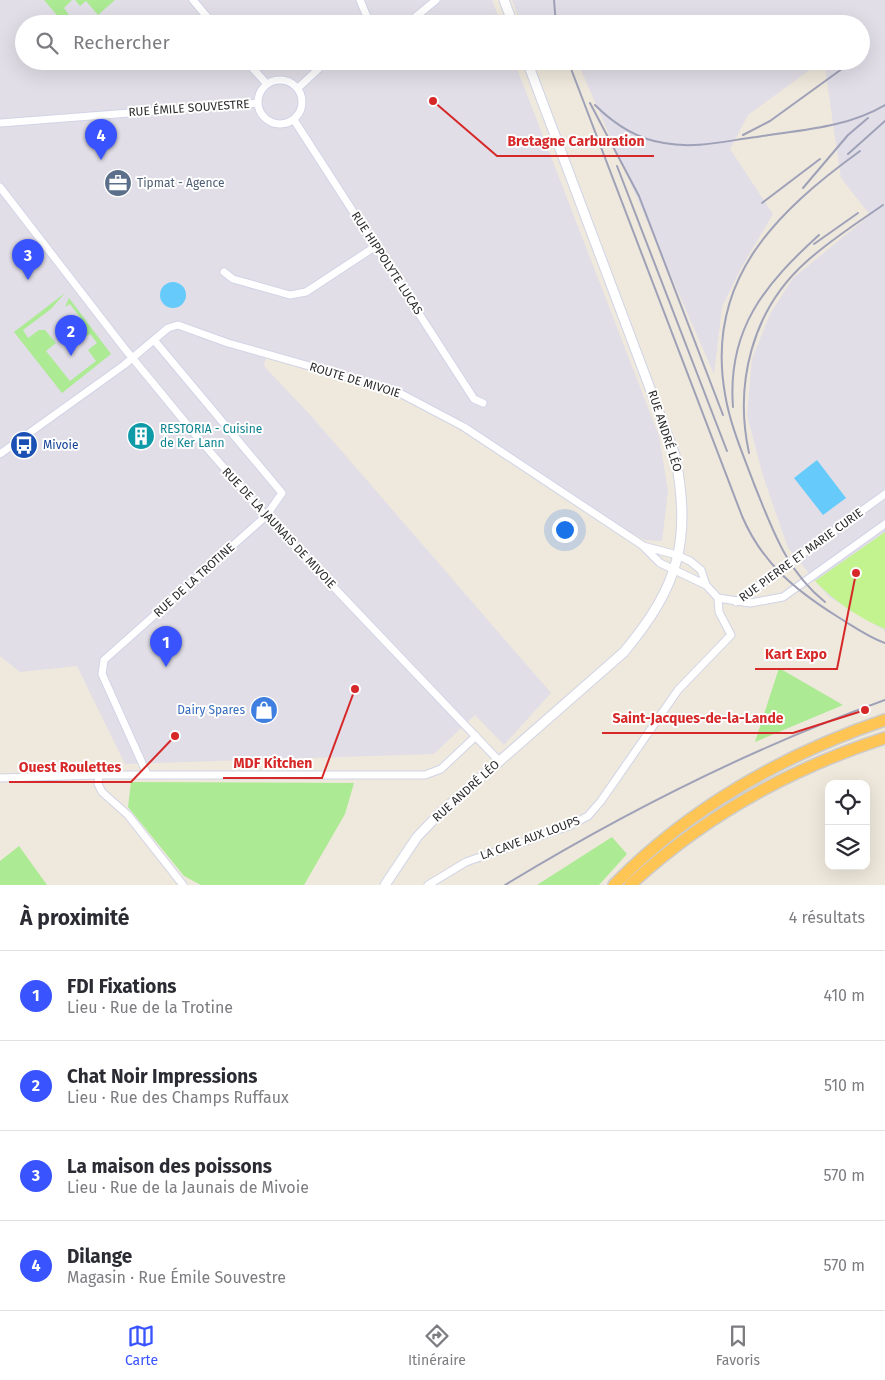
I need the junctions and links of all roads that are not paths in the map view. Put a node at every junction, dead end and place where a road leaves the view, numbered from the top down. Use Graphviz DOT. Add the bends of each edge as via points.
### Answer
graph roads {
  1 [pos="193,0"];
  2 [pos="360,0"];
  3 [pos="436,0"];
  4 [pos="504,0"];
  5 [pos="206,15"];
  6 [pos="366,15"];
  7 [pos="418,15"];
  8 [pos="510,15"];
  9 [pos="254,70"];
  10 [pos="317,70"];
  11 [pos="530,70"];
  12 [pos="267,84"];
  13 [pos="298,88"];
  14 [pos="258,103"];
  15 [pos="294,120"];
  16 [pos="0,123"];
  17 [pos="0,186"];
  18 [pos="376,246"];
  19 [pos="224,272"];
  20 [pos="154,340"];
  21 [pos="133,358"];
  22 [pos="483,403"];
  23 [pos="0,454"];
  24 [pos="885,494"];
  25 [pos="266,516"];
  26 [pos="885,524"];
  27 [pos="642,545"];
  28 [pos="677,555"];
  29 [pos="674,570"];
  30 [pos="706,585"];
  31 [pos="718,598"];
  32 [pos="736,602"];
  33 [pos="884,721"];
  34 [pos="476,736"];
  35 [pos="885,738"];
  36 [pos="885,746"];
  37 [pos="500,762"];
  38 [pos="147,774"];
  39 [pos="99,775"];
  40 [pos="1,778"];
  41 [pos="735,804"];
  42 [pos="183,885"];
  43 [pos="385,885"];
  44 [pos="428,885"];
  45 [pos="614,885"];
  46 [pos="630,885"];
  1 -- 5 [label="street"];
  2 -- 6 [label="street"];
  3 -- 7 [label="street"];
  4 -- 8 [label="street"];
  9 -- 12 [label="street"];
  10 -- 13 [label="street"];
  11 -- 28 [label="street, RUE ANDRÉ LÉO" via="675,455 684,508"];
  12 -- 13 [label="street" via="284,80"];
  12 -- 14 [label="street" via="259,95"];
  13 -- 15 [label="street" via="303,105"];
  14 -- 15 [label="street" via="264,118 271,123 279,125"];
  14 -- 16 [label="street, RUE ÉMILE SOUVESTRE"];
  15 -- 18 [label="street, RUE HIPPOLYTE LUCAS"];
  17 -- 21 [label="street, RUE DE LA JAUNAIS DE MIVOIE"];
  18 -- 19 [label="street" via="306,292 290,296 233,279"];
  18 -- 22 [label="street, RUE HIPPOLYTE LUCAS" via="474,398"];
  20 -- 21 [label="street, ROUTE DE MIVOIE"];
  20 -- 25 [label="street, RUE DE LA TROTINE" via="282,493"];
  20 -- 27 [label="street, ROUTE DE MIVOIE" via="168,328 178,326 394,390 464,427"];
  21 -- 23 [label="street, ROUTE DE MIVOIE"];
  21 -- 25 [label="street, RUE DE LA JAUNAIS DE MIVOIE"];
  24 -- 32 [label="street, RUE PIERRE ET MARIE CURIE"];
  25 -- 34 [label="street, RUE DE LA JAUNAIS DE MIVOIE"];
  25 -- 38 [label="street, RUE DE LA TROTINE" via="104,660 102,674"];
  26 -- 32 [label="street, RUE PIERRE ET MARIE CURIE" via="783,597"];
  27 -- 28 [label="street, ROUTE DE MIVOIE"];
  27 -- 29 [label="street, ROUTE DE MIVOIE" via="660,563"];
  28 -- 29 [label="street, RUE ANDRÉ LÉO"];
  28 -- 30 [label="street, ROUTE DE MIVOIE" via="701,570"];
  29 -- 30 [label="street, ROUTE DE MIVOIE"];
  29 -- 37 [label="street, RUE ANDRÉ LÉO" via="665,595 649,622 624,652"];
  30 -- 31 [label="street"];
  31 -- 32 [label="street"];
  31 -- 44 [label="street, LA CAVE AUX LOUPS" via="719,612 731,635 678,690 588,816 569,826 466,862"];
  33 -- 45 [label="highway" via="797,756 742,786 662,841"];
  34 -- 37 [label="street, RUE DE LA JAUNAIS DE MIVOIE"];
  34 -- 38 [label="street" via="441,769 425,775"];
  35 -- 41 [label="highway" via="794,773"];
  36 -- 41 [label="highway" via="818,769"];
  37 -- 43 [label="street, RUE ANDRÉ LÉO" via="444,809 418,837"];
  38 -- 39 [label="street"];
  39 -- 40 [label="street"];
  39 -- 42 [label="street" via="98,784 102,792 128,815"];
  41 -- 46 [label="highway" via="670,850"];
}
